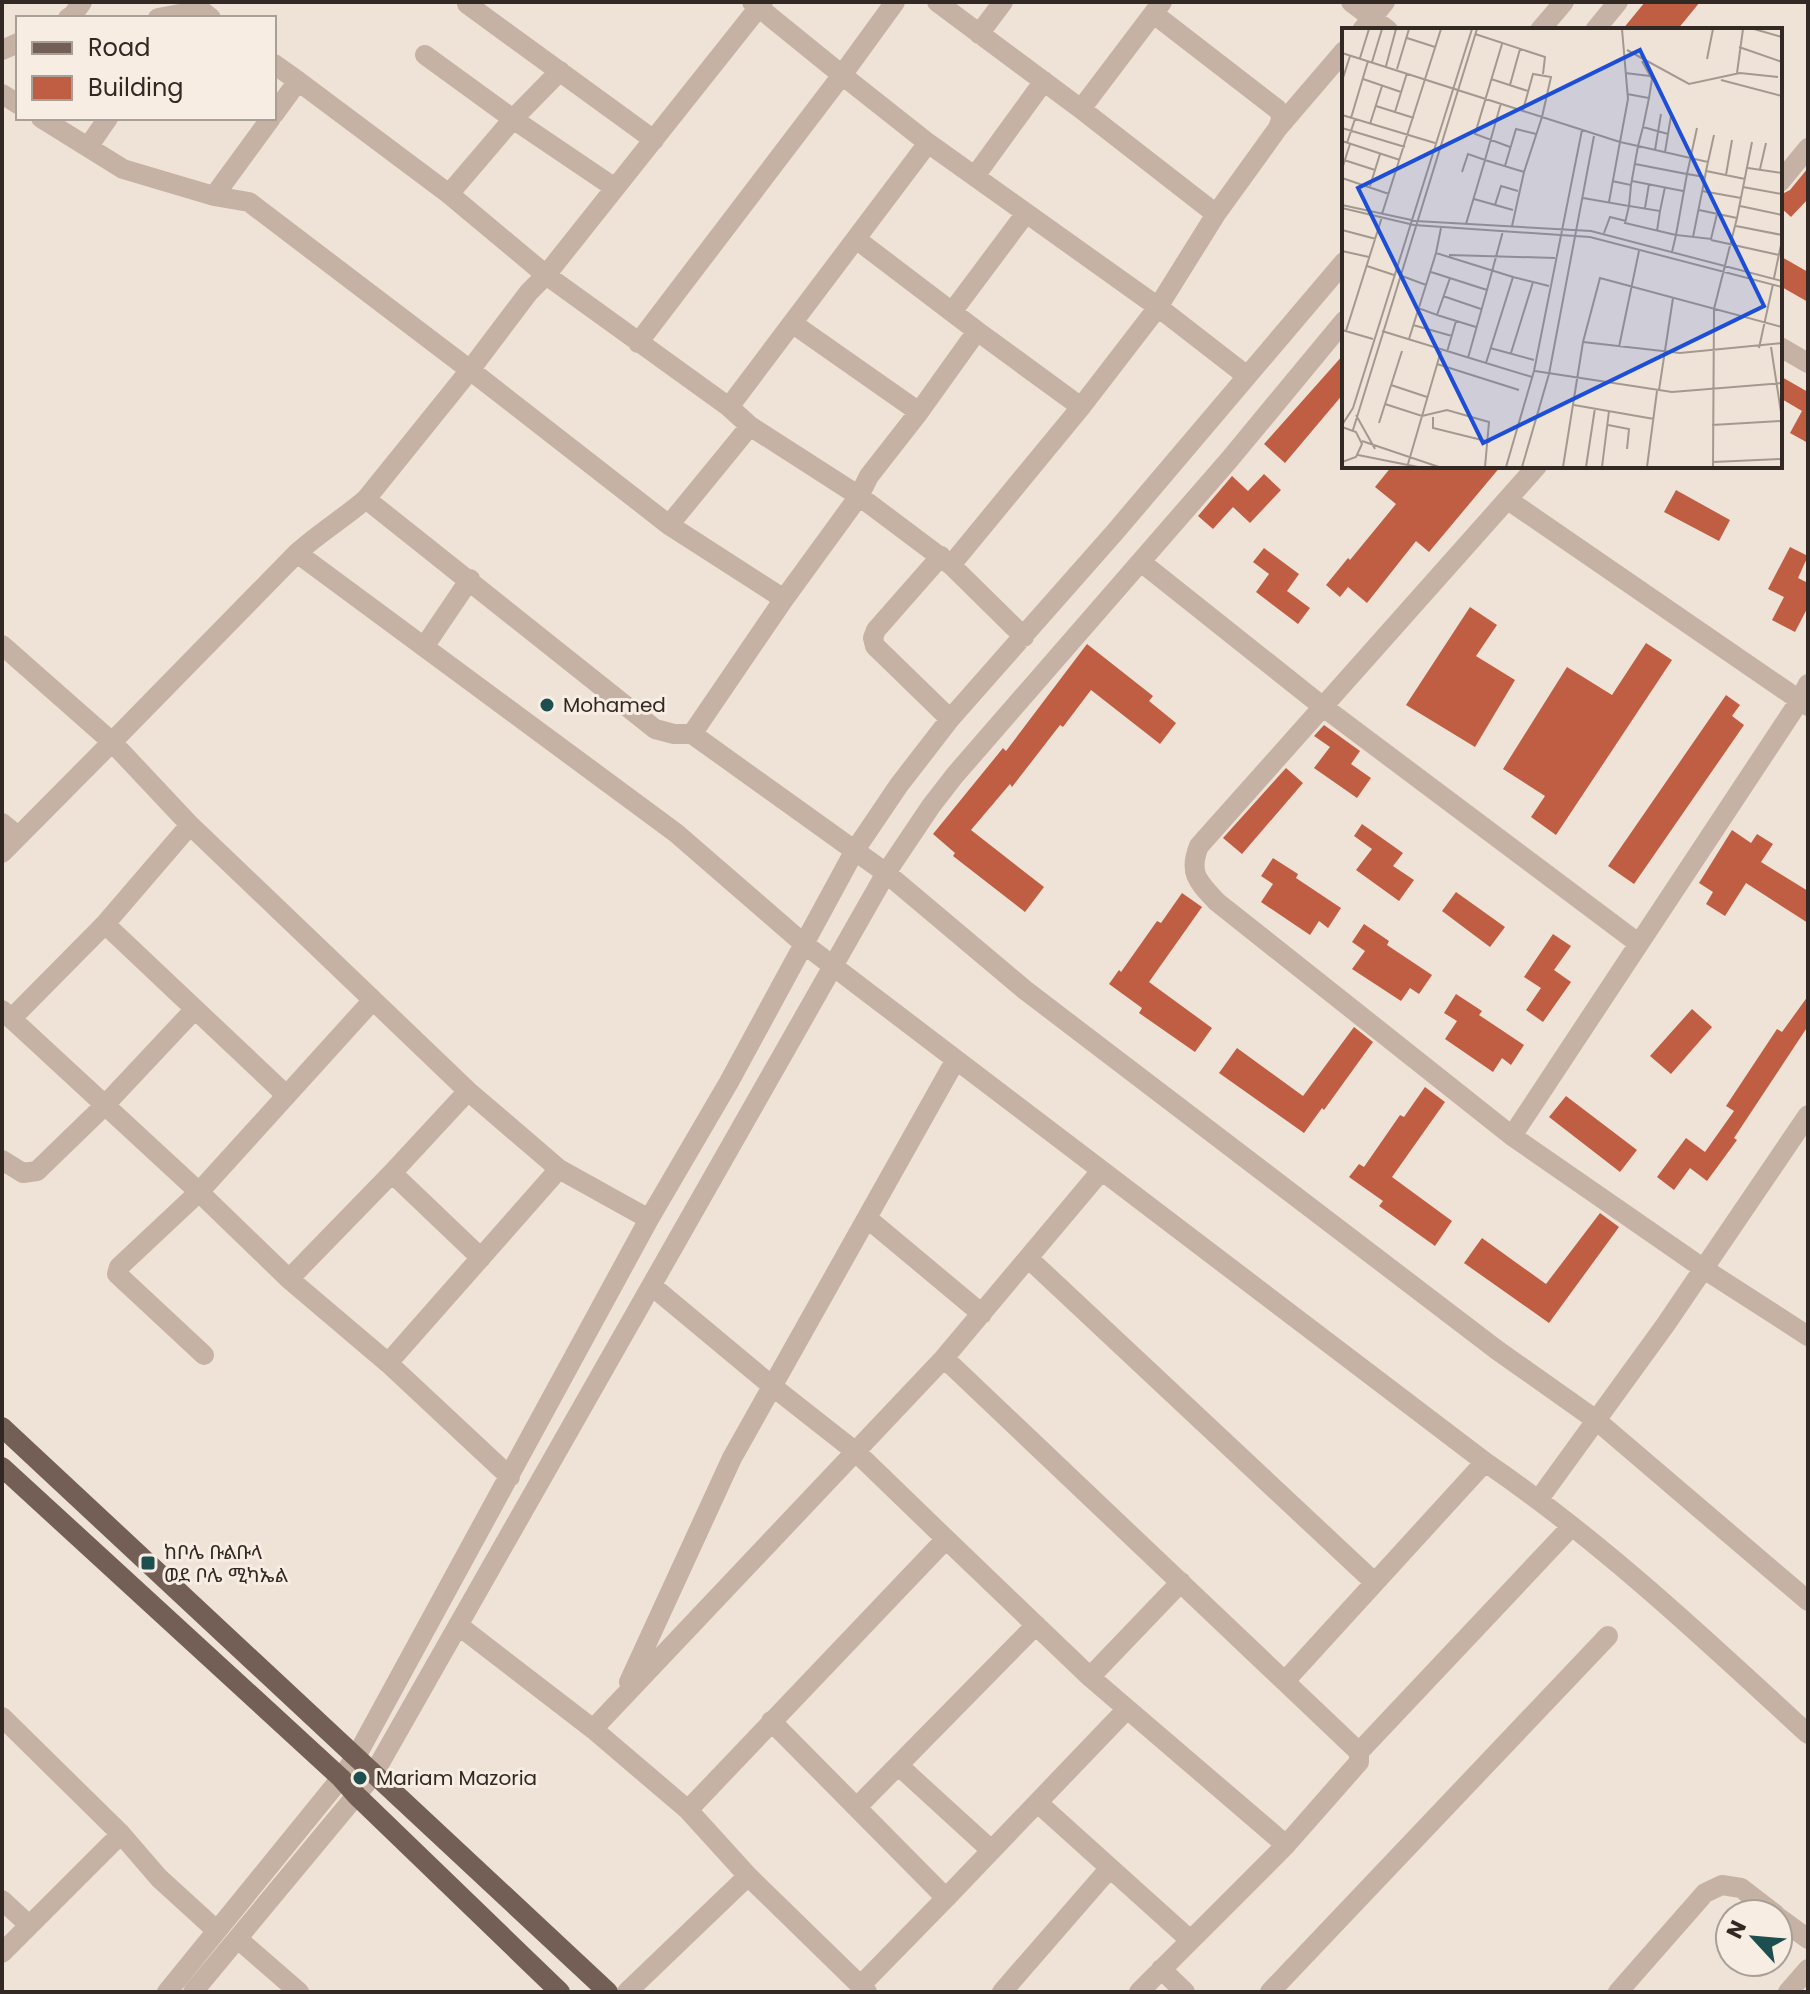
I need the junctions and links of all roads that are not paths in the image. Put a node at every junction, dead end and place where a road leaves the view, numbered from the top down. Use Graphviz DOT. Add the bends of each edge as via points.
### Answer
graph roads {
  1 [pos="895,2"];
  2 [pos="937,2"];
  3 [pos="1003,2"];
  4 [pos="1351,2"];
  5 [pos="1564,2"];
  6 [pos="1618,2"];
  7 [pos="467,4"];
  8 [pos="758,4"];
  9 [pos="1158,8"];
  10 [pos="178,16"];
  11 [pos="208,16"];
  12 [pos="1377,20"];
  13 [pos="1542,28"];
  14 [pos="1597,28"];
  15 [pos="979,34"];
  16 [pos="1342,53"];
  17 [pos="425,55"];
  18 [pos="276,65"];
  19 [pos="560,71"];
  20 [pos="842,75"];
  21 [pos="298,81"];
  22 [pos="1044,81"];
  23 [pos="1081,109"];
  24 [pos="276,111"];
  25 [pos="513,119"];
  26 [pos="44,120"];
  27 [pos="107,120"];
  28 [pos="269,120"];
  29 [pos="1278,128"];
  30 [pos="654,140"];
  31 [pos="928,143"];
  32 [pos="88,147"];
  33 [pos="1808,148"];
  34 [pos="975,176"];
  35 [pos="1782,180"];
  36 [pos="615,188"];
  37 [pos="449,194"];
  38 [pos="214,196"];
  39 [pos="1026,213"];
  40 [pos="1216,214"];
  41 [pos="856,239"];
  42 [pos="1342,264"];
  43 [pos="546,275"];
  44 [pos="1158,307"];
  45 [pos="952,312"];
  46 [pos="792,323"];
  47 [pos="1342,323"];
  48 [pos="977,331"];
  49 [pos="638,343"];
  50 [pos="1782,348"];
  51 [pos="1808,363"];
  52 [pos="470,370"];
  53 [pos="1247,376"];
  54 [pos="729,407"];
  55 [pos="1081,407"];
  56 [pos="919,412"];
  57 [pos="750,426"];
  58 [pos="1535,468"];
  59 [pos="859,496"];
  60 [pos="366,499"];
  61 [pos="1508,500"];
  62 [pos="669,525"];
  63 [pos="297,553"];
  64 [pos="946,560"];
  65 [pos="1141,562"];
  66 [pos="470,579"];
  67 [pos="784,599"];
  68 [pos="1024,637"];
  69 [pos="2,645"];
  70 [pos="424,647"];
  71 [pos="1805,697"];
  72 [pos="1322,706"];
  73 [pos="950,719"];
  74 [pos="692,734"];
  75 [pos="112,742"];
  76 [pos="190,825"];
  77 [pos="10,830"];
  78 [pos="855,850"];
  79 [pos="2,853"];
  80 [pos="886,873"];
  81 [pos="105,924"];
  82 [pos="1638,943"];
  83 [pos="804,944"];
  84 [pos="833,966"];
  85 [pos="373,1000"];
  86 [pos="195,1009"];
  87 [pos="7,1014"];
  88 [pos="955,1061"];
  89 [pos="468,1091"];
  90 [pos="285,1094"];
  91 [pos="104,1106"];
  92 [pos="1808,1115"];
  93 [pos="1512,1136"];
  94 [pos="2,1160"];
  95 [pos="559,1169"];
  96 [pos="1101,1171"];
  97 [pos="392,1173"];
  98 [pos="199,1192"];
  99 [pos="867,1218"];
  100 [pos="649,1219"];
  101 [pos="481,1258"];
  102 [pos="1028,1258"];
  103 [pos="1704,1269"];
  104 [pos="289,1279"];
  105 [pos="652,1286"];
  106 [pos="982,1314"];
  107 [pos="1808,1336"];
  108 [pos="204,1355"];
  109 [pos="944,1358"];
  110 [pos="388,1363"];
  111 [pos="772,1386"];
  112 [pos="1596,1420"];
  113 [pos="2,1427"];
  114 [pos="856,1452"];
  115 [pos="1485,1462"];
  116 [pos="2,1467"];
  117 [pos="510,1477"];
  118 [pos="1539,1499"];
  119 [pos="1572,1526"];
  120 [pos="946,1539"];
  121 [pos="1181,1582"];
  122 [pos="1374,1582"];
  123 [pos="1808,1601"];
  124 [pos="458,1625"];
  125 [pos="1036,1625"];
  126 [pos="1608,1636"];
  127 [pos="1090,1677"];
  128 [pos="1285,1681"];
  129 [pos="622,1697"];
  130 [pos="1127,1709"];
  131 [pos="2,1717"];
  132 [pos="771,1721"];
  133 [pos="593,1729"];
  134 [pos="1808,1734"];
  135 [pos="1359,1752"];
  136 [pos="357,1755"];
  137 [pos="899,1766"];
  138 [pos="373,1775"];
  139 [pos="341,1778"];
  140 [pos="357,1796"];
  141 [pos="1038,1803"];
  142 [pos="857,1807"];
  143 [pos="688,1810"];
  144 [pos="121,1834"];
  145 [pos="1286,1845"];
  146 [pos="991,1850"];
  147 [pos="1109,1869"];
  148 [pos="748,1876"];
  149 [pos="946,1898"];
  150 [pos="1754,1898"];
  151 [pos="2,1900"];
  152 [pos="29,1925"];
  153 [pos="216,1930"];
  154 [pos="238,1939"];
  155 [pos="1189,1939"];
  156 [pos="2,1953"];
  157 [pos="1161,1969"];
  158 [pos="1808,1969"];
  159 [pos="863,1989"];
  160 [pos="167,1992"];
  161 [pos="193,1992"];
  162 [pos="299,1992"];
  163 [pos="560,1992"];
  164 [pos="608,1992"];
  165 [pos="627,1992"];
  166 [pos="1002,1992"];
  167 [pos="1139,1992"];
  168 [pos="1185,1992"];
  169 [pos="1270,1992"];
  170 [pos="1618,1992"];
  171 [pos="1788,1992"];
  1 -- 20 [label="street"];
  2 -- 15 [label="street"];
  3 -- 15 [label="street"];
  4 -- 12 [label="street"];
  5 -- 13 [label="street"];
  6 -- 14 [label="street"];
  7 -- 19 [label="street"];
  8 -- 20 [label="street"];
  8 -- 30 [label="street"];
  9 -- 23 [label="street"];
  9 -- 29 [label="street" via="1277,109 1282,117"];
  10 -- 11 [label="street" via="201,10"];
  15 -- 22 [label="street"];
  16 -- 29 [label="street"];
  17 -- 25 [label="street"];
  18 -- 21 [label="street"];
  19 -- 25 [label="street"];
  19 -- 30 [label="street"];
  20 -- 31 [label="street"];
  20 -- 49 [label="street"];
  21 -- 24 [label="street"];
  21 -- 37 [label="street"];
  22 -- 23 [label="street"];
  22 -- 34 [label="street"];
  23 -- 40 [label="street"];
  25 -- 36 [label="street"];
  25 -- 37 [label="street"];
  26 -- 32 [label="street"];
  27 -- 32 [label="street"];
  28 -- 38 [label="street"];
  29 -- 40 [label="street"];
  30 -- 36 [label="street"];
  31 -- 34 [label="street"];
  31 -- 41 [label="street"];
  32 -- 38 [label="street" via="123,169"];
  33 -- 35 [label="street"];
  34 -- 39 [label="street"];
  36 -- 43 [label="street"];
  37 -- 43 [label="street"];
  38 -- 52 [label="street" via="249,202"];
  39 -- 44 [label="street"];
  39 -- 45 [label="street"];
  40 -- 44 [label="street"];
  41 -- 45 [label="street"];
  41 -- 46 [label="street"];
  42 -- 53 [label="street"];
  43 -- 49 [label="street"];
  43 -- 52 [label="street"];
  44 -- 53 [label="street"];
  44 -- 55 [label="street"];
  45 -- 48 [label="street"];
  46 -- 54 [label="street"];
  46 -- 56 [label="street"];
  47 -- 65 [label="street"];
  48 -- 55 [label="street"];
  48 -- 56 [label="street"];
  49 -- 54 [label="street"];
  50 -- 51 [label="street"];
  52 -- 60 [label="street"];
  52 -- 62 [label="street"];
  53 -- 68 [label="street"];
  54 -- 57 [label="street"];
  55 -- 64 [label="street"];
  56 -- 59 [label="street"];
  57 -- 59 [label="street"];
  57 -- 62 [label="street"];
  58 -- 61 [label="street"];
  59 -- 64 [label="street"];
  59 -- 67 [label="street"];
  60 -- 63 [label="street"];
  60 -- 66 [label="street"];
  61 -- 71 [label="street"];
  61 -- 72 [label="street"];
  62 -- 67 [label="street"];
  63 -- 70 [label="street"];
  63 -- 75 [label="street"];
  64 -- 68 [label="street"];
  64 -- 73 [label="street" via="873,638 875,646"];
  65 -- 72 [label="street"];
  65 -- 80 [label="street" via="955,775"];
  66 -- 70 [label="street"];
  66 -- 74 [label="street" via="655,729"];
  67 -- 74 [label="street"];
  68 -- 73 [label="street"];
  69 -- 75 [label="street"];
  70 -- 83 [label="street" via="676,833"];
  71 -- 82 [label="street"];
  72 -- 82 [label="street"];
  72 -- 93 [label="street" via="1199,846 1192,863 1199,883"];
  73 -- 78 [label="street"];
  74 -- 78 [label="street"];
  75 -- 76 [label="street"];
  75 -- 77 [label="street"];
  76 -- 81 [label="street"];
  76 -- 85 [label="street"];
  77 -- 79 [label="street"];
  78 -- 80 [label="street"];
  78 -- 83 [label="street"];
  80 -- 84 [label="street"];
  80 -- 112 [label="street" via="1037,1000"];
  81 -- 86 [label="street"];
  81 -- 87 [label="street"];
  82 -- 93 [label="street"];
  83 -- 84 [label="street"];
  83 -- 100 [label="street"];
  84 -- 88 [label="street"];
  84 -- 105 [label="street"];
  85 -- 89 [label="street"];
  85 -- 90 [label="street"];
  86 -- 90 [label="street"];
  86 -- 91 [label="street"];
  87 -- 91 [label="street"];
  88 -- 96 [label="street"];
  88 -- 99 [label="street"];
  89 -- 95 [label="street"];
  89 -- 97 [label="street"];
  90 -- 98 [label="street"];
  91 -- 94 [label="street" via="37,1171 23,1173"];
  91 -- 98 [label="street"];
  92 -- 103 [label="street"];
  93 -- 103 [label="street"];
  95 -- 100 [label="street"];
  95 -- 101 [label="street"];
  96 -- 102 [label="street"];
  96 -- 115 [label="street"];
  97 -- 101 [label="street"];
  97 -- 104 [label="street"];
  98 -- 104 [label="street"];
  98 -- 108 [label="street" via="117,1274"];
  99 -- 106 [label="street"];
  99 -- 111 [label="street"];
  100 -- 117 [label="street"];
  101 -- 110 [label="street"];
  102 -- 106 [label="street"];
  102 -- 122 [label="street"];
  103 -- 107 [label="street"];
  103 -- 112 [label="street"];
  104 -- 110 [label="street"];
  105 -- 111 [label="street"];
  105 -- 124 [label="street"];
  106 -- 109 [label="street"];
  109 -- 114 [label="street"];
  109 -- 121 [label="street"];
  110 -- 117 [label="street"];
  111 -- 114 [label="street"];
  111 -- 129 [label="street" via="732,1458"];
  112 -- 118 [label="street"];
  112 -- 123 [label="street"];
  113 -- 136 [label="main road"];
  114 -- 120 [label="street"];
  114 -- 129 [label="street"];
  115 -- 118 [label="street"];
  115 -- 122 [label="street"];
  116 -- 139 [label="main road"];
  117 -- 136 [label="street"];
  118 -- 119 [label="street"];
  119 -- 134 [label="street"];
  119 -- 135 [label="street"];
  120 -- 125 [label="street"];
  120 -- 132 [label="street"];
  121 -- 127 [label="street"];
  121 -- 128 [label="street"];
  122 -- 128 [label="street"];
  124 -- 133 [label="street"];
  124 -- 138 [label="street"];
  125 -- 127 [label="street"];
  125 -- 137 [label="street"];
  126 -- 169 [label="street"];
  127 -- 130 [label="street"];
  128 -- 135 [label="street"];
  129 -- 133 [label="street"];
  130 -- 141 [label="street"];
  130 -- 145 [label="street"];
  131 -- 144 [label="street"];
  132 -- 142 [label="street"];
  132 -- 143 [label="street"];
  133 -- 143 [label="street"];
  135 -- 145 [label="street" via="1359,1762"];
  136 -- 138 [label="main road"];
  136 -- 139 [label="street"];
  137 -- 142 [label="street"];
  137 -- 146 [label="street"];
  138 -- 140 [label="street"];
  138 -- 164 [label="main road"];
  139 -- 140 [label="main road"];
  139 -- 153 [label="street"];
  140 -- 154 [label="street"];
  140 -- 163 [label="main road"];
  141 -- 146 [label="street"];
  141 -- 147 [label="street"];
  142 -- 149 [label="street"];
  143 -- 148 [label="street"];
  144 -- 152 [label="street"];
  144 -- 153 [label="street"];
  145 -- 155 [label="street"];
  146 -- 149 [label="street"];
  147 -- 155 [label="street"];
  147 -- 166 [label="street"];
  148 -- 159 [label="street"];
  148 -- 165 [label="street"];
  149 -- 159 [label="street"];
  150 -- 170 [label="street" via="1741,1888 1722,1885 1705,1893"];
  151 -- 152 [label="street"];
  152 -- 156 [label="street"];
  153 -- 160 [label="street"];
  154 -- 161 [label="street"];
  154 -- 162 [label="street"];
  155 -- 157 [label="street"];
  157 -- 167 [label="street"];
  157 -- 168 [label="street"];
  158 -- 171 [label="street"];
}
